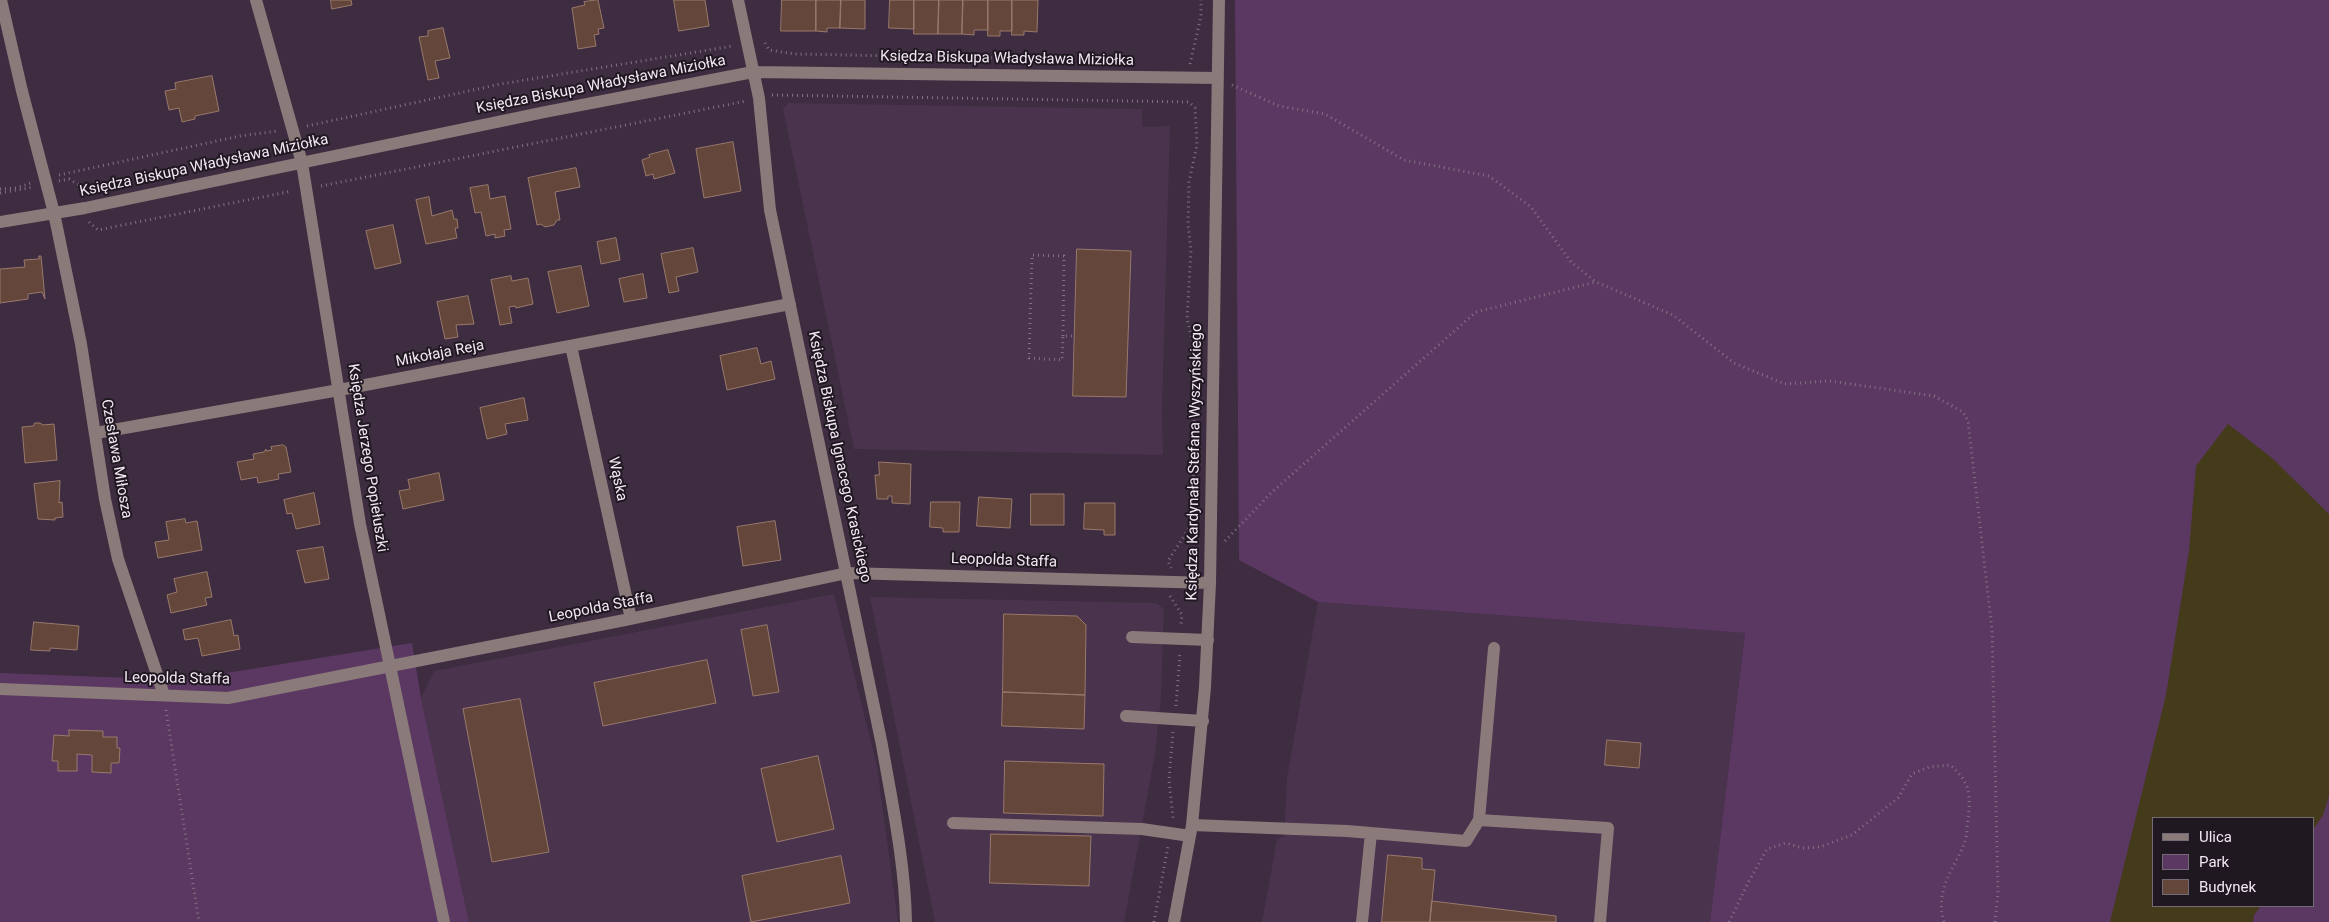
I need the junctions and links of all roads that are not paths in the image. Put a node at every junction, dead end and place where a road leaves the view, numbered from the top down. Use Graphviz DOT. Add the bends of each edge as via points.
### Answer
graph roads {
  1 [pos="1,0"];
  2 [pos="256,0"];
  3 [pos="738,0"];
  4 [pos="1219,0"];
  5 [pos="753,72"];
  6 [pos="1218,78"];
  7 [pos="302,163"];
  8 [pos="54,214"];
  9 [pos="0,222"];
  10 [pos="790,304"];
  11 [pos="571,346"];
  12 [pos="339,390"];
  13 [pos="96,433"];
  14 [pos="847,573"];
  15 [pos="1210,583"];
  16 [pos="631,619"];
  17 [pos="1132,637"];
  18 [pos="1208,640"];
  19 [pos="1494,648"];
  20 [pos="390,665"];
  21 [pos="0,689"];
  22 [pos="164,695"];
  23 [pos="1126,716"];
  24 [pos="1203,721"];
  25 [pos="1479,820"];
  26 [pos="952,823"];
  27 [pos="1191,831"];
  28 [pos="1371,833"];
  29 [pos="444,922"];
  30 [pos="906,922"];
  31 [pos="1174,922"];
  32 [pos="1362,922"];
  33 [pos="1600,922"];
  1 -- 8 [label="street, Czesława Miłosza"];
  2 -- 7 [label="street, Księdza Jerzego Popiełuszki"];
  3 -- 5 [label="street, Księdza Biskupa Ignacego Krasickiego"];
  4 -- 6 [label="street, Księdza Kardynała Stefana Wyszyńskiego"];
  5 -- 6 [label="street, Księdza Biskupa Władysława Miziołka"];
  5 -- 7 [label="street, Księdza Biskupa Władysława Miziołka"];
  5 -- 10 [label="street, Księdza Biskupa Ignacego Krasickiego" via="759,98 770,210"];
  6 -- 15 [label="street, Księdza Kardynała Stefana Wyszyńskiego"];
  7 -- 8 [label="street, Księdza Biskupa Władysława Miziołka"];
  7 -- 12 [label="street, Księdza Jerzego Popiełuszki"];
  8 -- 9 [label="street, Księdza Biskupa Władysława Miziołka"];
  8 -- 13 [label="street, Czesława Miłosza"];
  10 -- 11 [label="street, Mikołaja Reja"];
  10 -- 14 [label="street, Księdza Biskupa Ignacego Krasickiego"];
  11 -- 12 [label="street, Mikołaja Reja"];
  11 -- 16 [label="street, Wąska"];
  12 -- 13 [label="street, Mikołaja Reja"];
  12 -- 20 [label="street, Księdza Jerzego Popiełuszki" via="360,524"];
  13 -- 22 [label="street, Czesława Miłosza" via="118,558"];
  14 -- 15 [label="street, Leopolda Staffa"];
  14 -- 16 [label="street, Leopolda Staffa"];
  14 -- 30 [label="street, Księdza Biskupa Ignacego Krasickiego" via="897,830"];
  15 -- 18 [label="street, Księdza Kardynała Stefana Wyszyńskiego"];
  16 -- 20 [label="street, Leopolda Staffa"];
  17 -- 18 [label="street"];
  18 -- 24 [label="street, Księdza Kardynała Stefana Wyszyńskiego"];
  19 -- 25 [label="street"];
  20 -- 22 [label="street, Leopolda Staffa" via="228,698"];
  20 -- 29 [label="street, Księdza Jerzego Popiełuszki"];
  21 -- 22 [label="street, Leopolda Staffa"];
  23 -- 24 [label="street"];
  24 -- 27 [label="street, Księdza Kardynała Stefana Wyszyńskiego"];
  25 -- 28 [label="street" via="1466,841"];
  25 -- 33 [label="street" via="1608,828"];
  26 -- 27 [label="street" via="1142,829 1170,834"];
  27 -- 28 [label="street"];
  27 -- 31 [label="street, Księdza Kardynała Stefana Wyszyńskiego"];
  28 -- 32 [label="street"];
}
